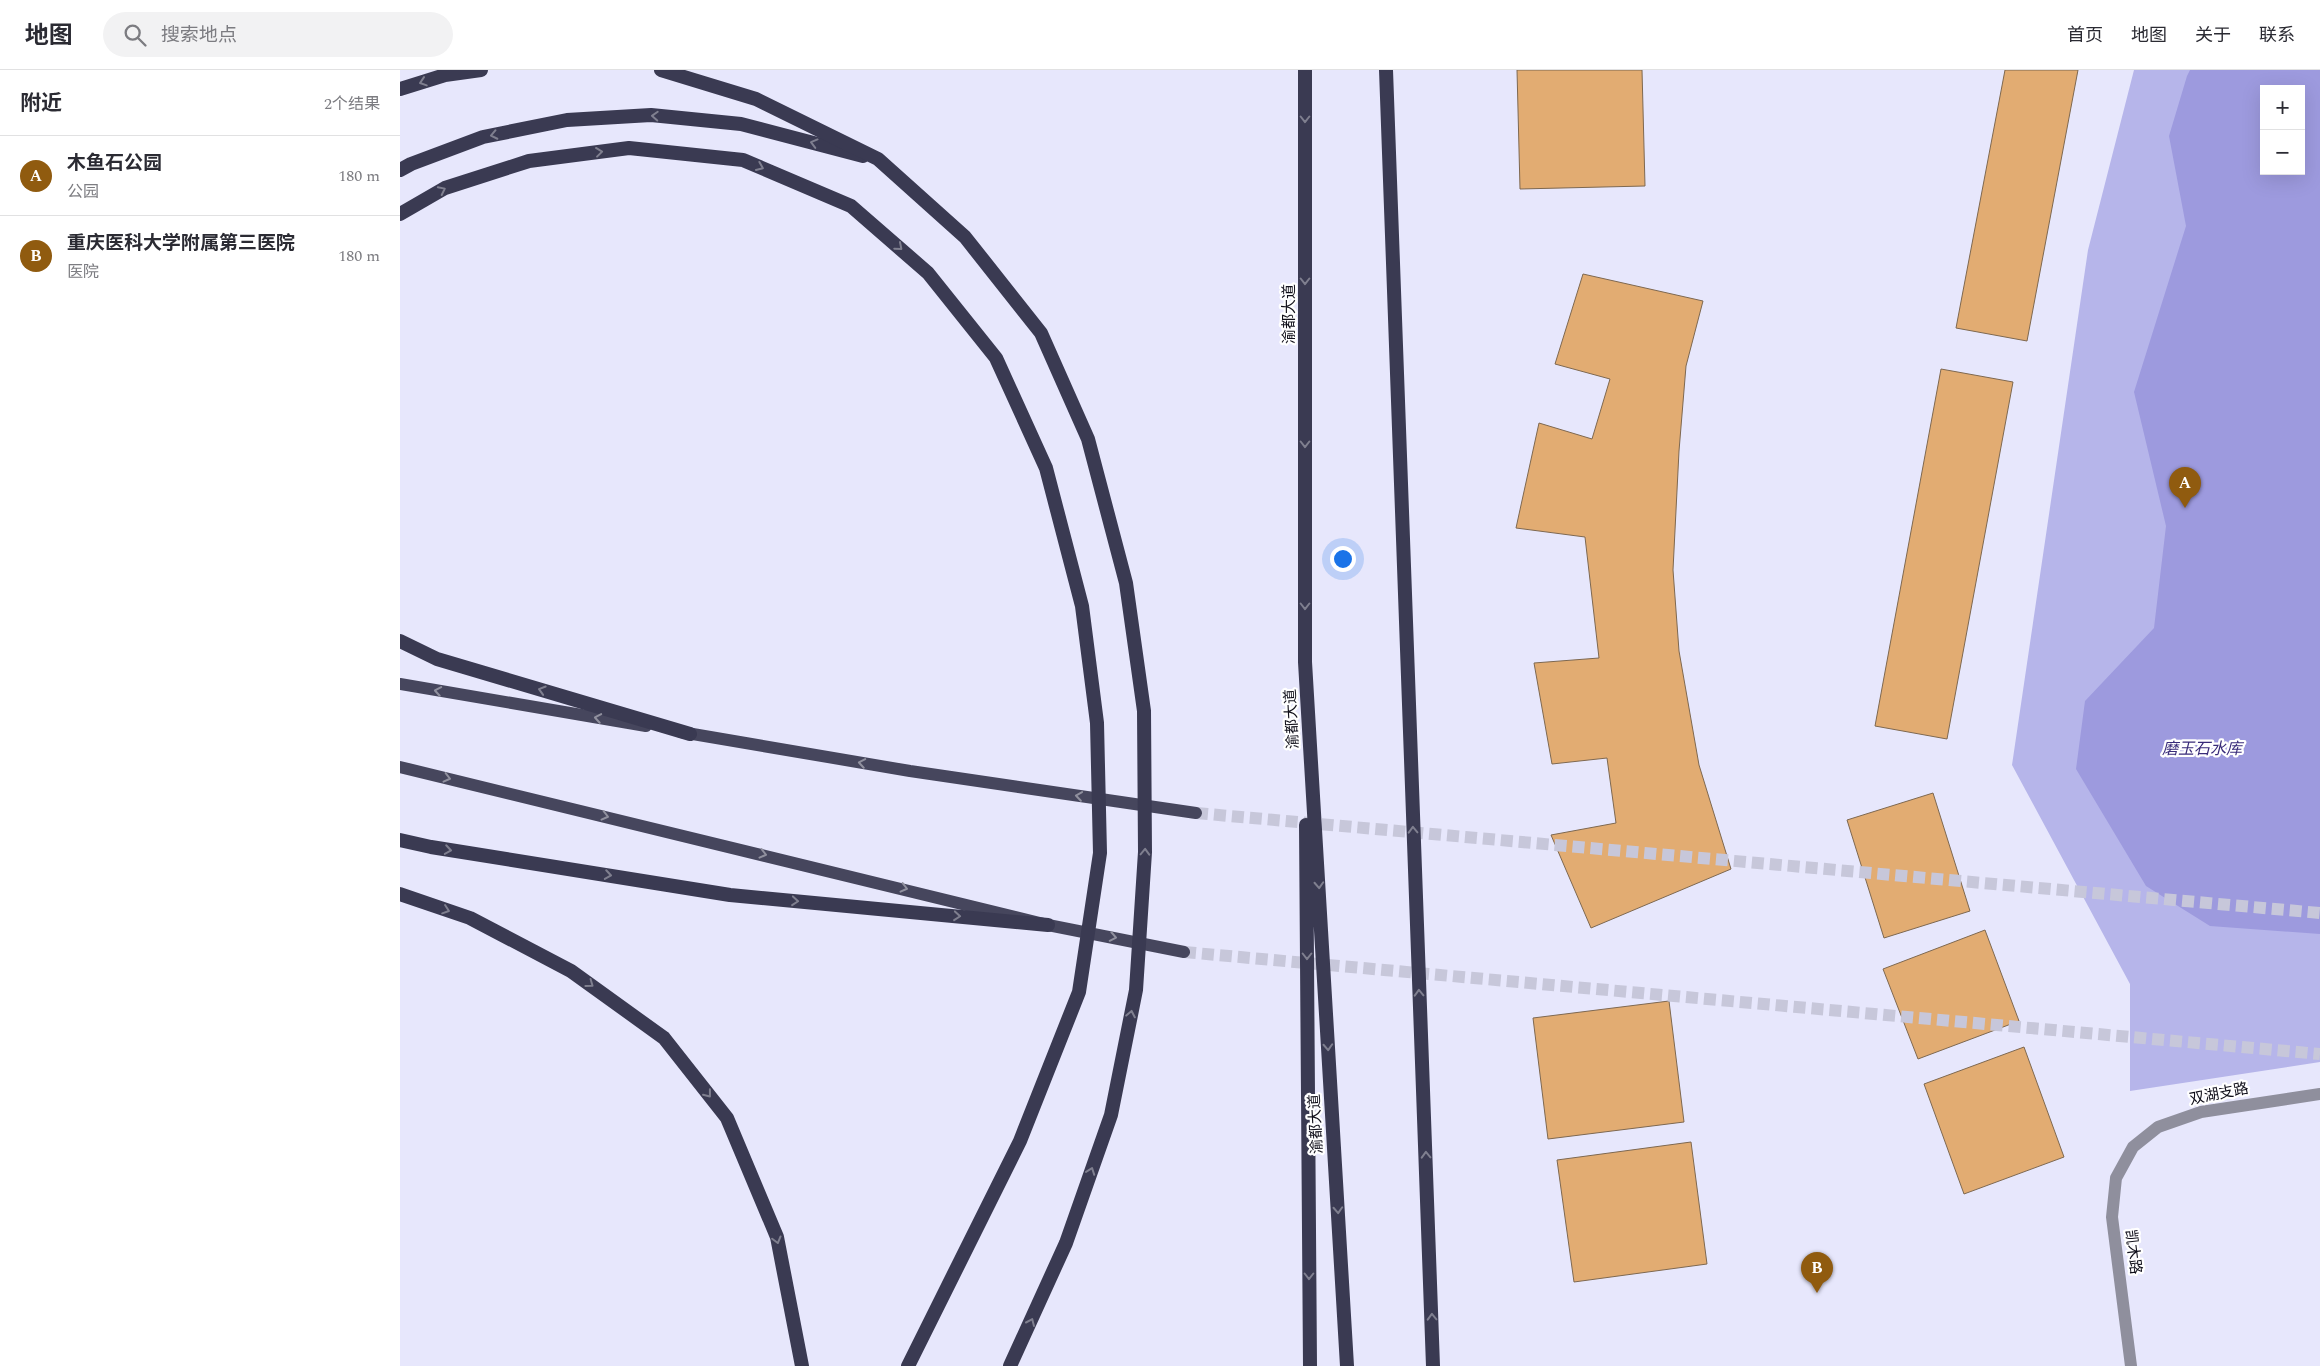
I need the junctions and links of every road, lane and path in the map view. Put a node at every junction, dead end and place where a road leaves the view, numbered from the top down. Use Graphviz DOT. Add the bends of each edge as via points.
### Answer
graph roads {
  1 [pos="481,70"];
  2 [pos="661,70"];
  3 [pos="1305,70"];
  4 [pos="1386,70"];
  5 [pos="400,89"];
  6 [pos="878,160"];
  7 [pos="400,170"];
  8 [pos="400,214"];
  9 [pos="400,641"];
  10 [pos="1305,662"];
  11 [pos="400,684"];
  12 [pos="690,734"];
  13 [pos="400,766"];
  14 [pos="1196,813"];
  15 [pos="400,840"];
  16 [pos="400,894"];
  17 [pos="1048,924"];
  18 [pos="1184,952"];
  19 [pos="2320,1094"];
  20 [pos="2133,1147"];
  21 [pos="802,1366"];
  22 [pos="908,1366"];
  23 [pos="1010,1366"];
  24 [pos="1310,1366"];
  25 [pos="1347,1366"];
  26 [pos="1433,1366"];
  27 [pos="2131,1366"];
  1 -- 5 [label="highway, one-way" via="445,75"];
  2 -- 6 [label="highway, bridge" via="756,99"];
  3 -- 10 [label="highway, 渝都大道, one-way"];
  26 -- 4 [label="highway, one-way"];
  6 -- 7 [label="highway, one-way, bridge" via="742,124 651,115 567,120 483,137"];
  23 -- 6 [label="highway, one-way, bridge" via="1066,1243 1111,1115 1136,990 1145,852 1144,711 1126,583 1091,448 1041,333 965,237"];
  8 -- 22 [label="highway, one-way, bridge" via="445,188 529,161 629,148 743,160 851,206 928,273 996,358 1042,459 1083,616 1097,723 1099,862 1079,992 1020,1141"];
  12 -- 9 [label="highway, one-way" via="438,659"];
  10 -- 24 [label="highway, one-way"];
  10 -- 25 [label="highway, 渝都大道, one-way"];
  12 -- 11 [label="main road, one-way"];
  14 -- 12 [label="main road, one-way" via="910,771"];
  13 -- 17 [label="main road, one-way"];
  15 -- 17 [label="highway, one-way" via="730,895"];
  16 -- 21 [label="highway, one-way" via="470,918 571,971 664,1038 727,1118 777,1237"];
  17 -- 18 [label="main road, one-way"];
  19 -- 20 [label="street, 双湖支路" via="2201,1112 2158,1127"];
  20 -- 27 [label="street, 凯木路" via="2116,1178 2112,1217"];
}
